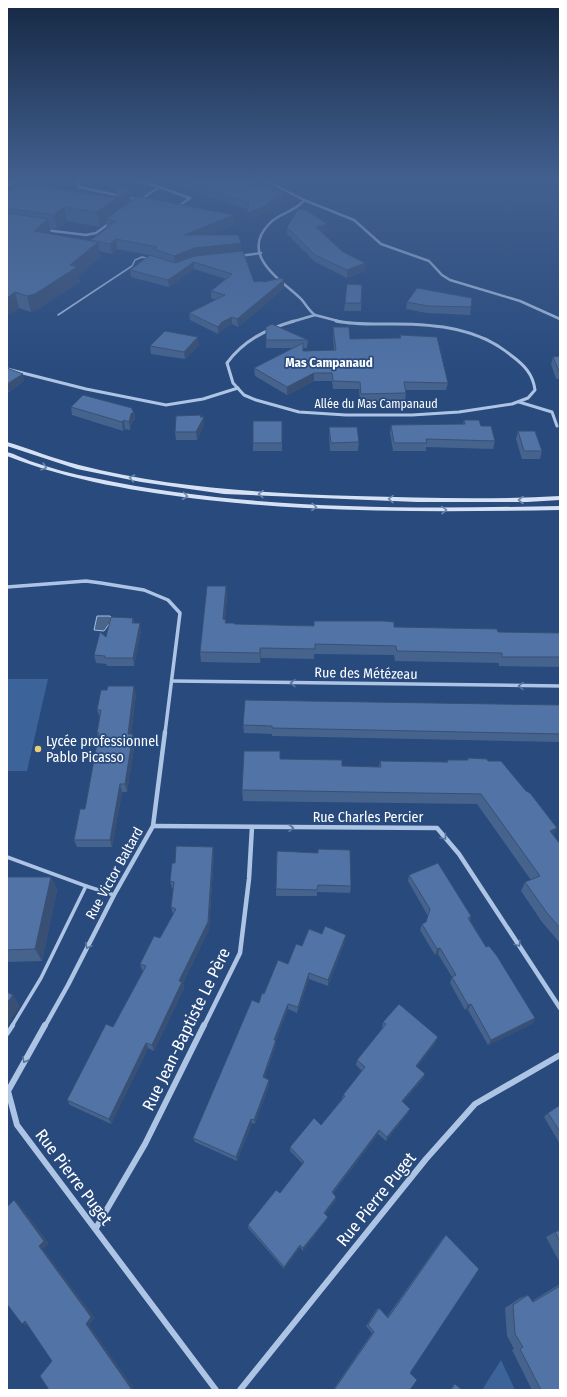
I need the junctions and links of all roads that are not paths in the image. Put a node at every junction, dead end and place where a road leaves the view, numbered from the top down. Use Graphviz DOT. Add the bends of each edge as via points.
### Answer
graph roads {
  1 [pos="260,244"];
  2 [pos="382,244"];
  3 [pos="261,253"];
  4 [pos="237,256"];
  5 [pos="156,262"];
  6 [pos="58,315"];
  7 [pos="315,315"];
  8 [pos="560,319"];
  9 [pos="7,369"];
  10 [pos="238,388"];
  11 [pos="518,401"];
  12 [pos="557,426"];
  13 [pos="7,444"];
  14 [pos="7,454"];
  15 [pos="560,498"];
  16 [pos="560,508"];
  17 [pos="7,587"];
  18 [pos="173,681"];
  19 [pos="560,686"];
  20 [pos="153,826"];
  21 [pos="252,828"];
  22 [pos="7,857"];
  23 [pos="86,886"];
  24 [pos="114,895"];
  25 [pos="560,1008"];
  26 [pos="7,1034"];
  27 [pos="560,1055"];
  28 [pos="8,1091"];
  29 [pos="96,1228"];
  30 [pos="216,1390"];
  31 [pos="240,1390"];
  1 -- 3 [label="street"];
  2 -- 8 [label="street" via="429,262 450,280 523,303"];
  3 -- 4 [label="street"];
  3 -- 7 [label="street" via="263,261 274,276"];
  5 -- 6 [label="lane" via="142,257 135,260 132,266"];
  7 -- 10 [label="street" via="284,323 251,338 234,352 228,363 233,383"];
  7 -- 11 [label="street, Allée du Mas Campanaud" via="333,321 356,324 442,326 496,343 511,353 534,379 535,390 528,398"];
  9 -- 10 [label="street" via="86,389 166,405 203,399"];
  10 -- 11 [label="street, Allée du Mas Campanaud" via="244,395 256,400 299,412 346,416 459,412"];
  11 -- 12 [label="street" via="552,412"];
  15 -- 13 [label="main road, one-way" via="417,500 224,492 141,480 77,467"];
  14 -- 16 [label="main road, one-way" via="65,474 142,490 238,502 321,508 420,510"];
  17 -- 18 [label="street, Rue Victor Baltard" via="86,581 144,590 168,600 180,613"];
  19 -- 18 [label="street, Rue des Métézeau, one-way"];
  18 -- 20 [label="street, Rue Victor Baltard"];
  20 -- 21 [label="street, Rue Charles Percier"];
  20 -- 24 [label="street, Rue Victor Baltard"];
  21 -- 25 [label="street, Rue Charles Percier, one-way" via="437,828 459,854"];
  21 -- 29 [label="street, Rue Jean-Baptiste Le Père" via="240,953 145,1144"];
  22 -- 23 [label="lane"];
  23 -- 24 [label="lane"];
  23 -- 26 [label="lane" via="41,978"];
  24 -- 28 [label="street, Rue Victor Baltard, one-way" via="68,985"];
  27 -- 31 [label="street, Rue Pierre Puget" via="475,1104 426,1159"];
  28 -- 29 [label="street, Rue Pierre Puget" via="17,1125"];
  29 -- 30 [label="street, Rue Pierre Puget"];
}
